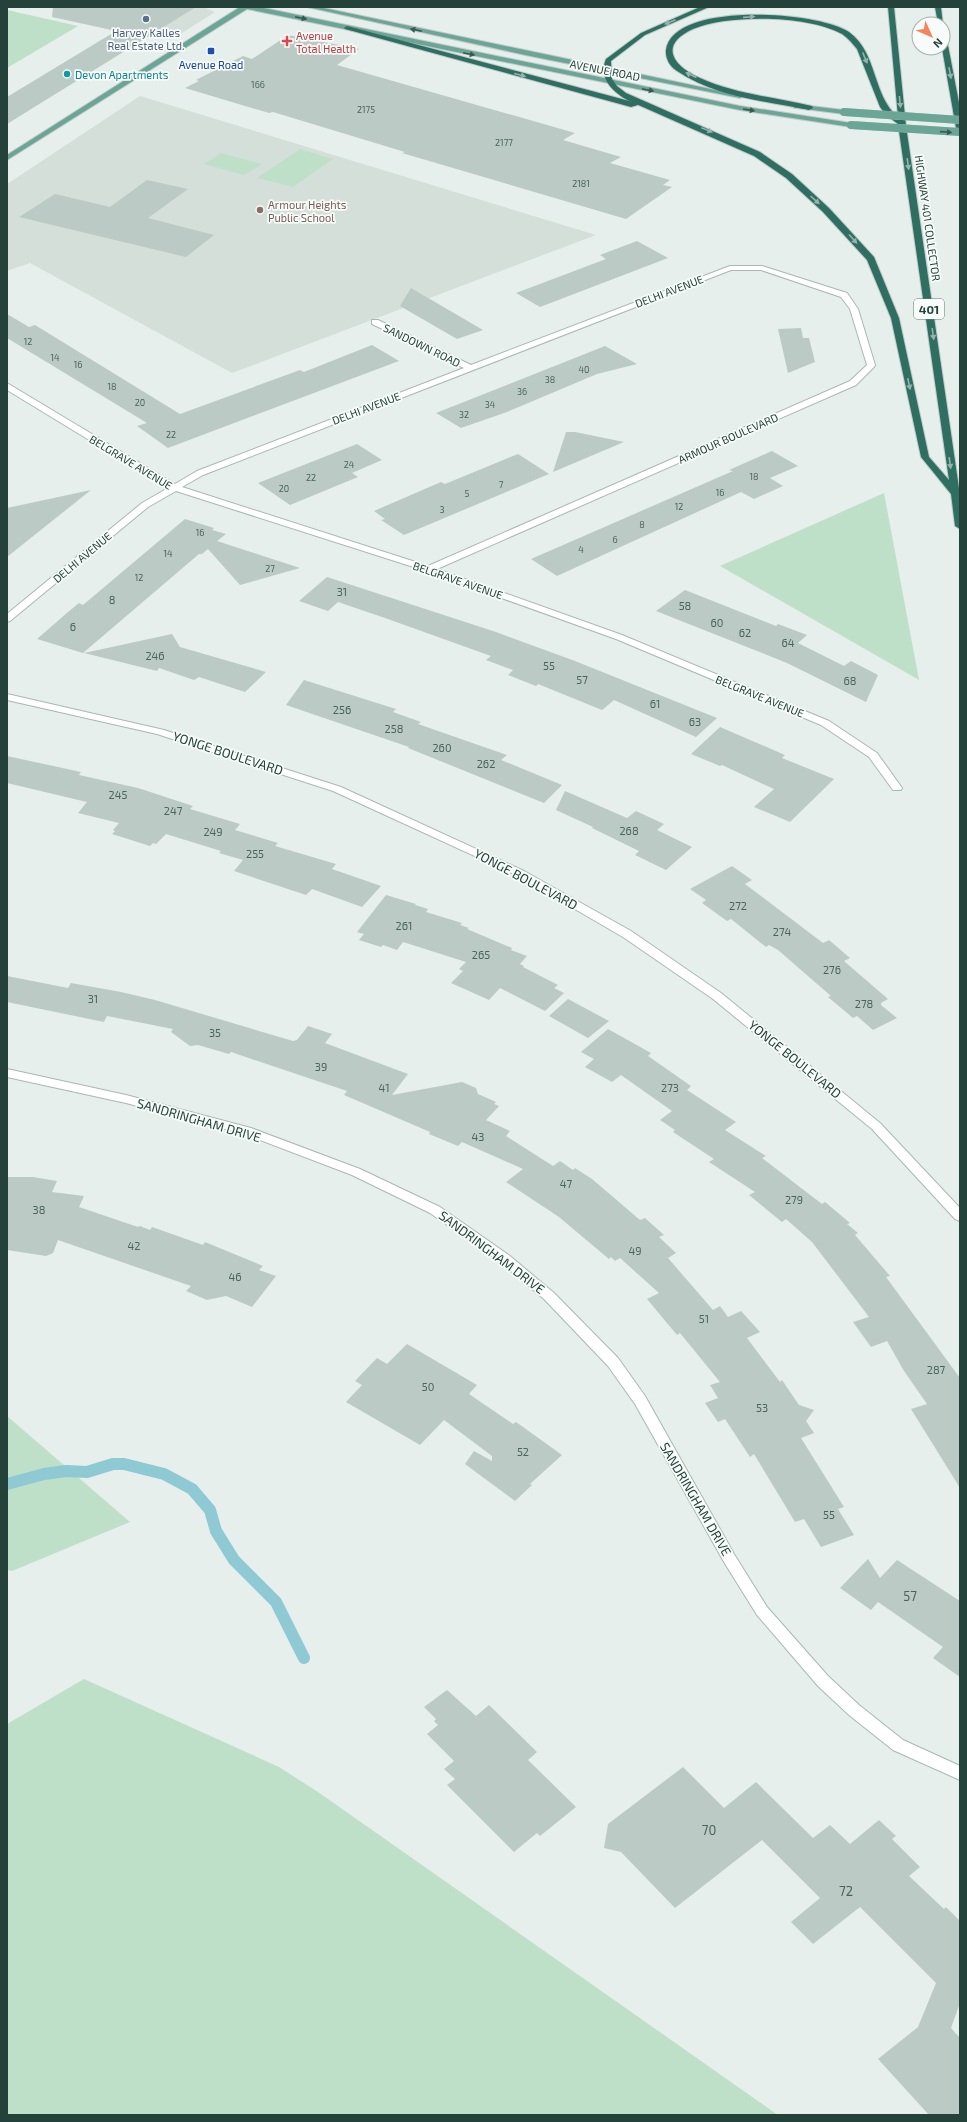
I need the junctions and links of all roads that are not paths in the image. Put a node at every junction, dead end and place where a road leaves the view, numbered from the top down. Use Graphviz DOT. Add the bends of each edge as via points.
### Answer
graph roads {
  1 [pos="245,7"];
  2 [pos="249,7"];
  3 [pos="310,7"];
  4 [pos="706,7"];
  5 [pos="891,7"];
  6 [pos="347,28"];
  7 [pos="947,56"];
  8 [pos="607,69"];
  9 [pos="609,82"];
  10 [pos="809,108"];
  11 [pos="671,116"];
  12 [pos="960,120"];
  13 [pos="902,126"];
  14 [pos="960,128"];
  15 [pos="960,132"];
  16 [pos="7,158"];
  17 [pos="762,268"];
  18 [pos="375,322"];
  19 [pos="470,368"];
  20 [pos="7,386"];
  21 [pos="173,487"];
  22 [pos="954,492"];
  23 [pos="960,526"];
  24 [pos="429,569"];
  25 [pos="7,619"];
  26 [pos="7,697"];
  27 [pos="897,788"];
  28 [pos="7,1073"];
  29 [pos="960,1216"];
  30 [pos="960,1773"];
  1 -- 16 [label="main road"];
  2 -- 6 [label="main road, AVENUE ROAD, one-way"];
  8 -- 3 [label="main road, AVENUE ROAD, one-way"];
  4 -- 8 [label="highway, one-way" via="643,34 608,60"];
  5 -- 13 [label="highway, HIGHWAY 401 COLLECTOR / 401, one-way"];
  6 -- 9 [label="main road, AVENUE ROAD, one-way"];
  6 -- 11 [label="highway, one-way"];
  7 -- 14 [label="highway, one-way"];
  8 -- 9 [label="highway"];
  8 -- 10 [label="main road, AVENUE ROAD"];
  9 -- 11 [label="highway" via="630,98"];
  9 -- 15 [label="main road, AVENUE ROAD, one-way, bridge" via="740,108 851,125"];
  10 -- 12 [label="main road, AVENUE ROAD, bridge"];
  10 -- 13 [label="highway, one-way" via="716,86 680,70 670,60 668,48 676,35 694,26 722,18 763,16 795,19 845,33 862,50 885,108"];
  11 -- 22 [label="highway, one-way" via="718,134 757,154 789,176 826,210 871,259 895,318 925,457"];
  13 -- 22 [label="highway, HIGHWAY 401 COLLECTOR / 401, one-way"];
  17 -- 19 [label="street, DELHI AVENUE" via="730,268"];
  17 -- 24 [label="street, ARMOUR BOULEVARD" via="844,294 854,309 871,365 853,383"];
  18 -- 19 [label="street, SANDOWN ROAD"];
  19 -- 21 [label="street, DELHI AVENUE" via="218,466"];
  20 -- 21 [label="street, BELGRAVE AVENUE"];
  21 -- 24 [label="street, BELGRAVE AVENUE"];
  21 -- 25 [label="street, DELHI AVENUE" via="145,505"];
  22 -- 23 [label="highway, HIGHWAY 401 COLLECTOR / 401"];
  24 -- 27 [label="street, BELGRAVE AVENUE" via="619,637 825,722 873,756"];
  26 -- 29 [label="street, YONGE BOULEVARD" via="160,732 273,767 337,789 520,873 627,934 717,996 876,1126"];
  28 -- 30 [label="street, SANDRINGHAM DRIVE" via="126,1099 254,1134 356,1172 435,1210 505,1259 549,1296 612,1362 640,1400 729,1558 762,1611 796,1652 854,1710 898,1744 944,1768"];
}
